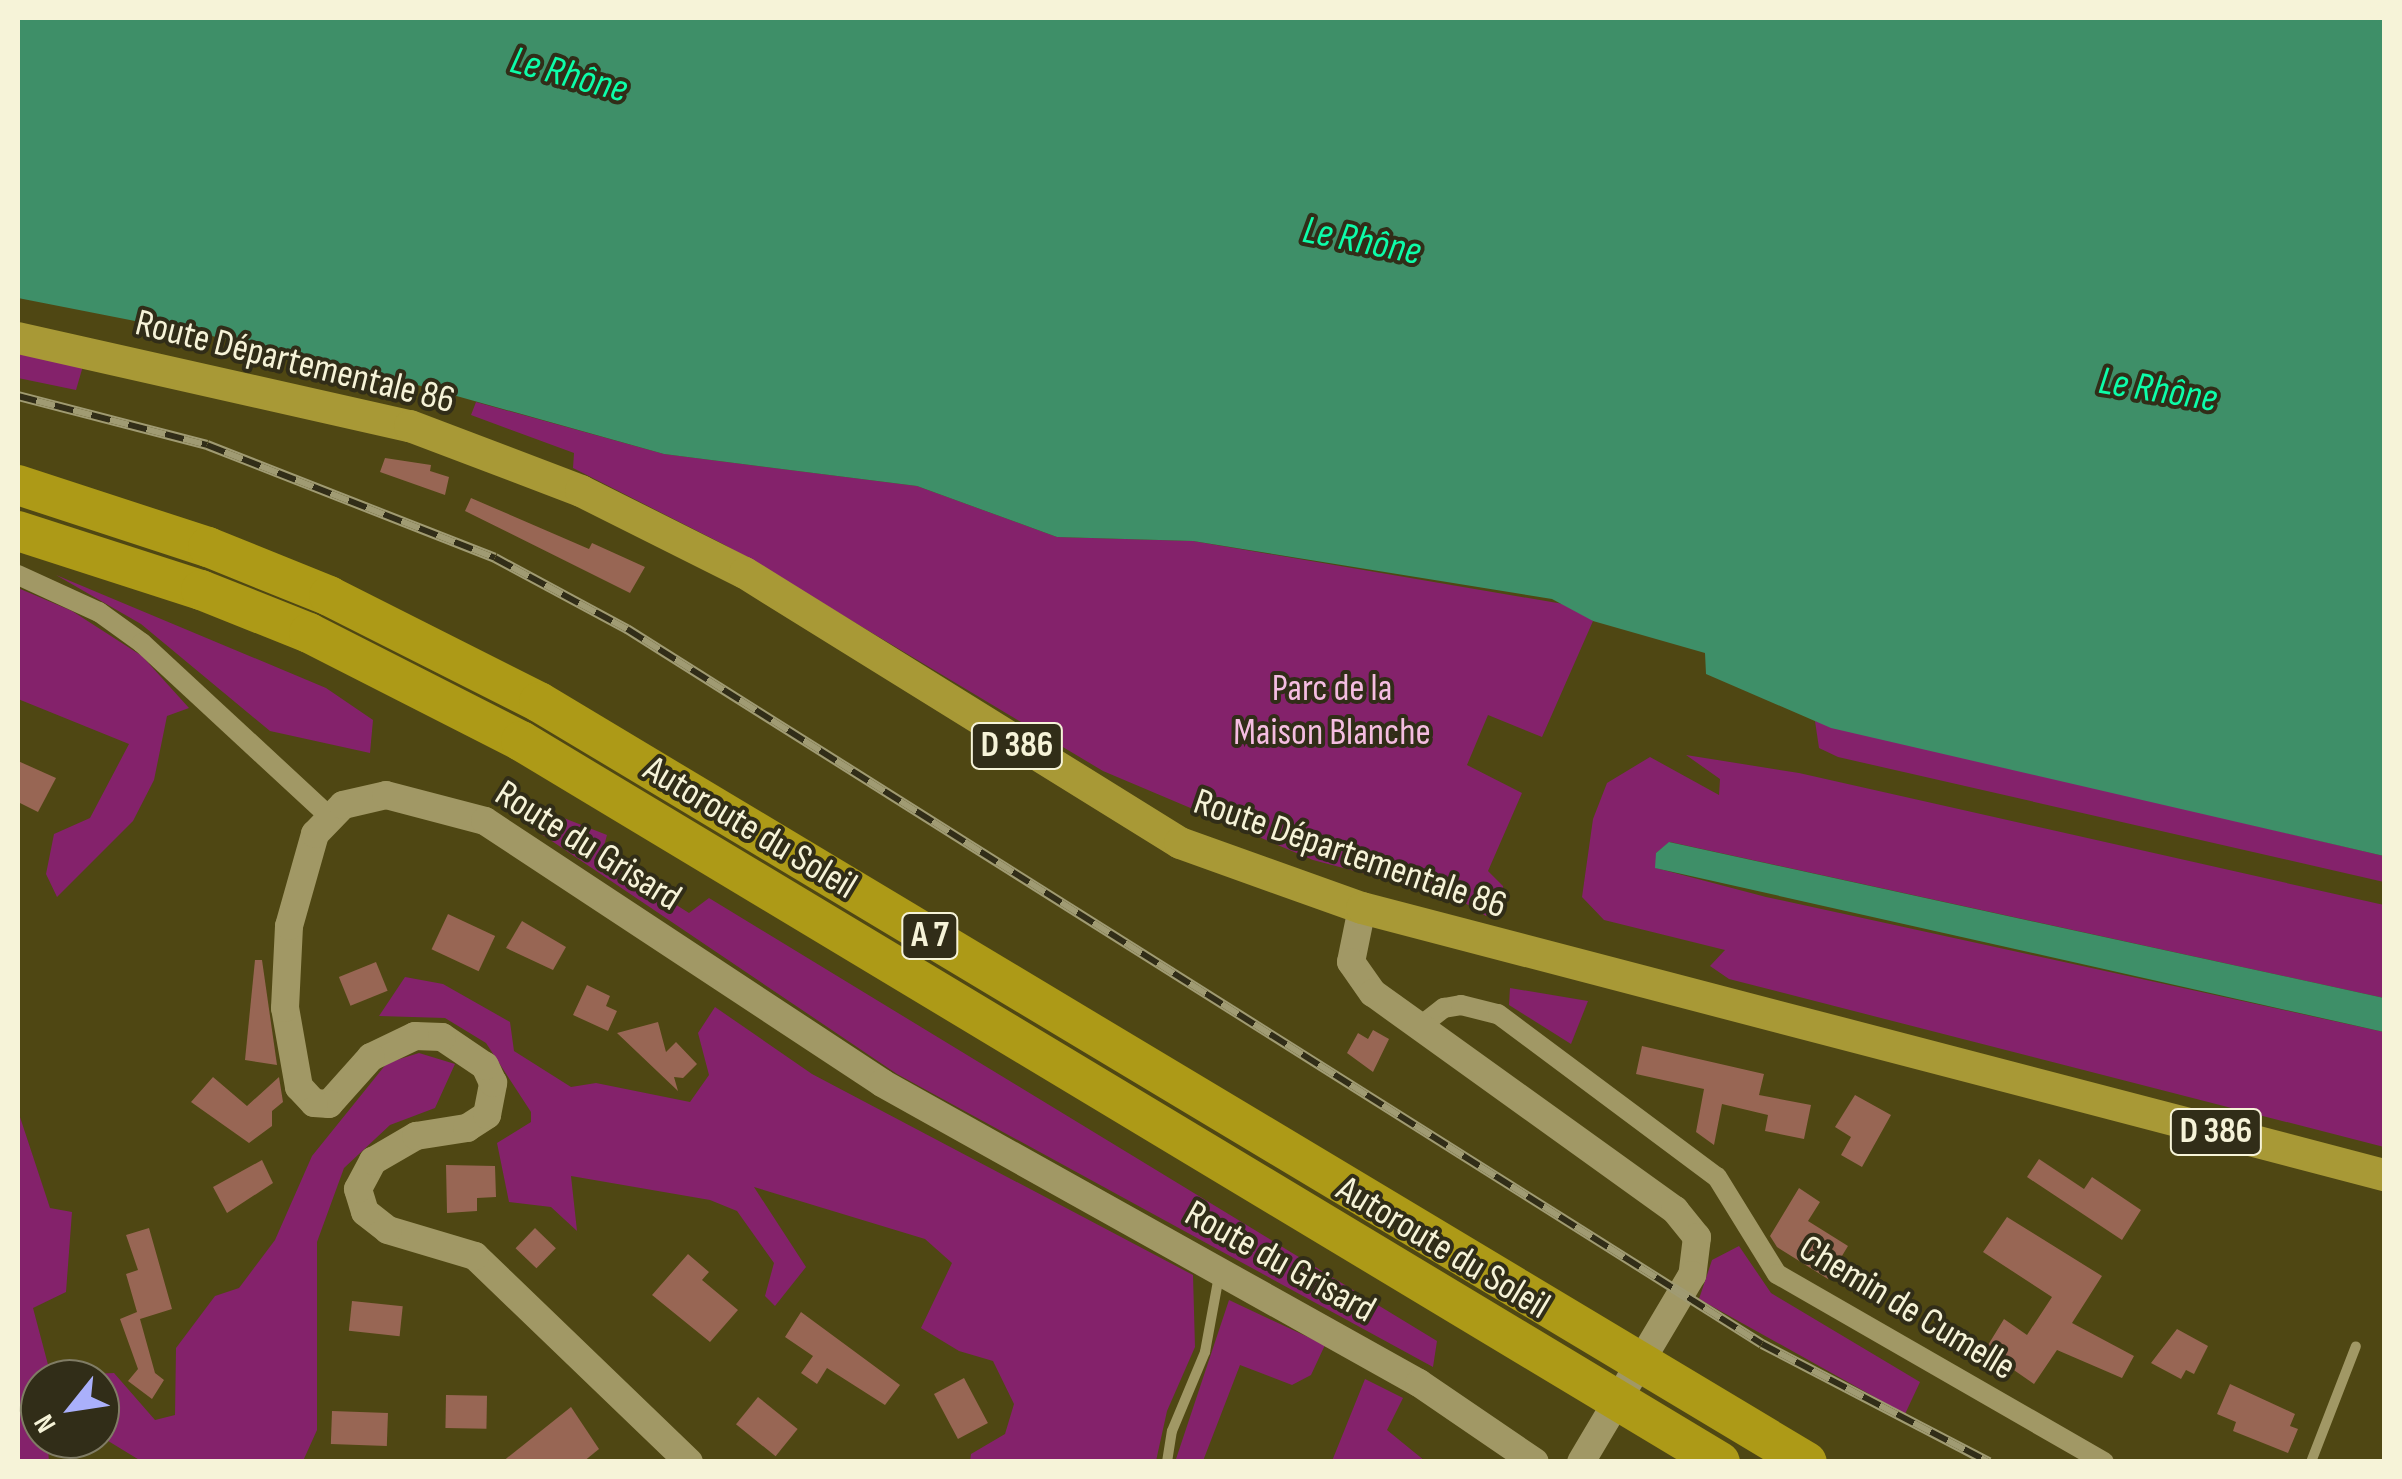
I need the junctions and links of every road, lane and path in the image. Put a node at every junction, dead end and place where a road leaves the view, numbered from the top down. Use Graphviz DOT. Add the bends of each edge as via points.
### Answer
graph roads {
  1 [pos="18,338"];
  2 [pos="18,485"];
  3 [pos="18,531"];
  4 [pos="18,575"];
  5 [pos="330,816"];
  6 [pos="1362,908"];
  7 [pos="1418,1028"];
  8 [pos="2384,1175"];
  9 [pos="1220,1271"];
  10 [pos="2356,1346"];
  11 [pos="689,1462"];
  12 [pos="1167,1462"];
  13 [pos="1534,1462"];
  14 [pos="1581,1462"];
  15 [pos="1720,1462"];
  16 [pos="1807,1462"];
  17 [pos="2104,1462"];
  18 [pos="2311,1462"];
  1 -- 6 [label="main road, Route Départementale 86 / D 386" via="410,426 581,491 745,573 1180,843"];
  2 -- 16 [label="highway, Autoroute du Soleil / A 7" via="172,534 312,589 539,702"];
  3 -- 15 [label="highway, Autoroute du Soleil / A 7" via="309,633 521,741"];
  4 -- 5 [label="street" via="99,612 142,643"];
  5 -- 9 [label="street, Route du Grisard" via="342,805 386,795 485,822 882,1083"];
  5 -- 11 [label="street" via="300,876 287,945 285,1008 299,1087 314,1103 330,1104 371,1057 415,1036 442,1037 465,1049 493,1083 493,1101 479,1122 416,1136 373,1161 358,1190 365,1212 388,1230 474,1256"];
  6 -- 7 [label="street" via="1350,952 1355,972"];
  6 -- 8 [label="main road, Route Départementale 86 / D 386"];
  7 -- 14 [label="street" via="1688,1221 1699,1252 1692,1275"];
  7 -- 17 [label="street, Chemin de Cumelle" via="1444,1008 1461,1005 1498,1014 1717,1177 1777,1274"];
  9 -- 12 [label="lane" via="1205,1352 1172,1431"];
  9 -- 13 [label="street, Route du Grisard" via="1419,1383"];
  10 -- 18 [label="lane"];
}
